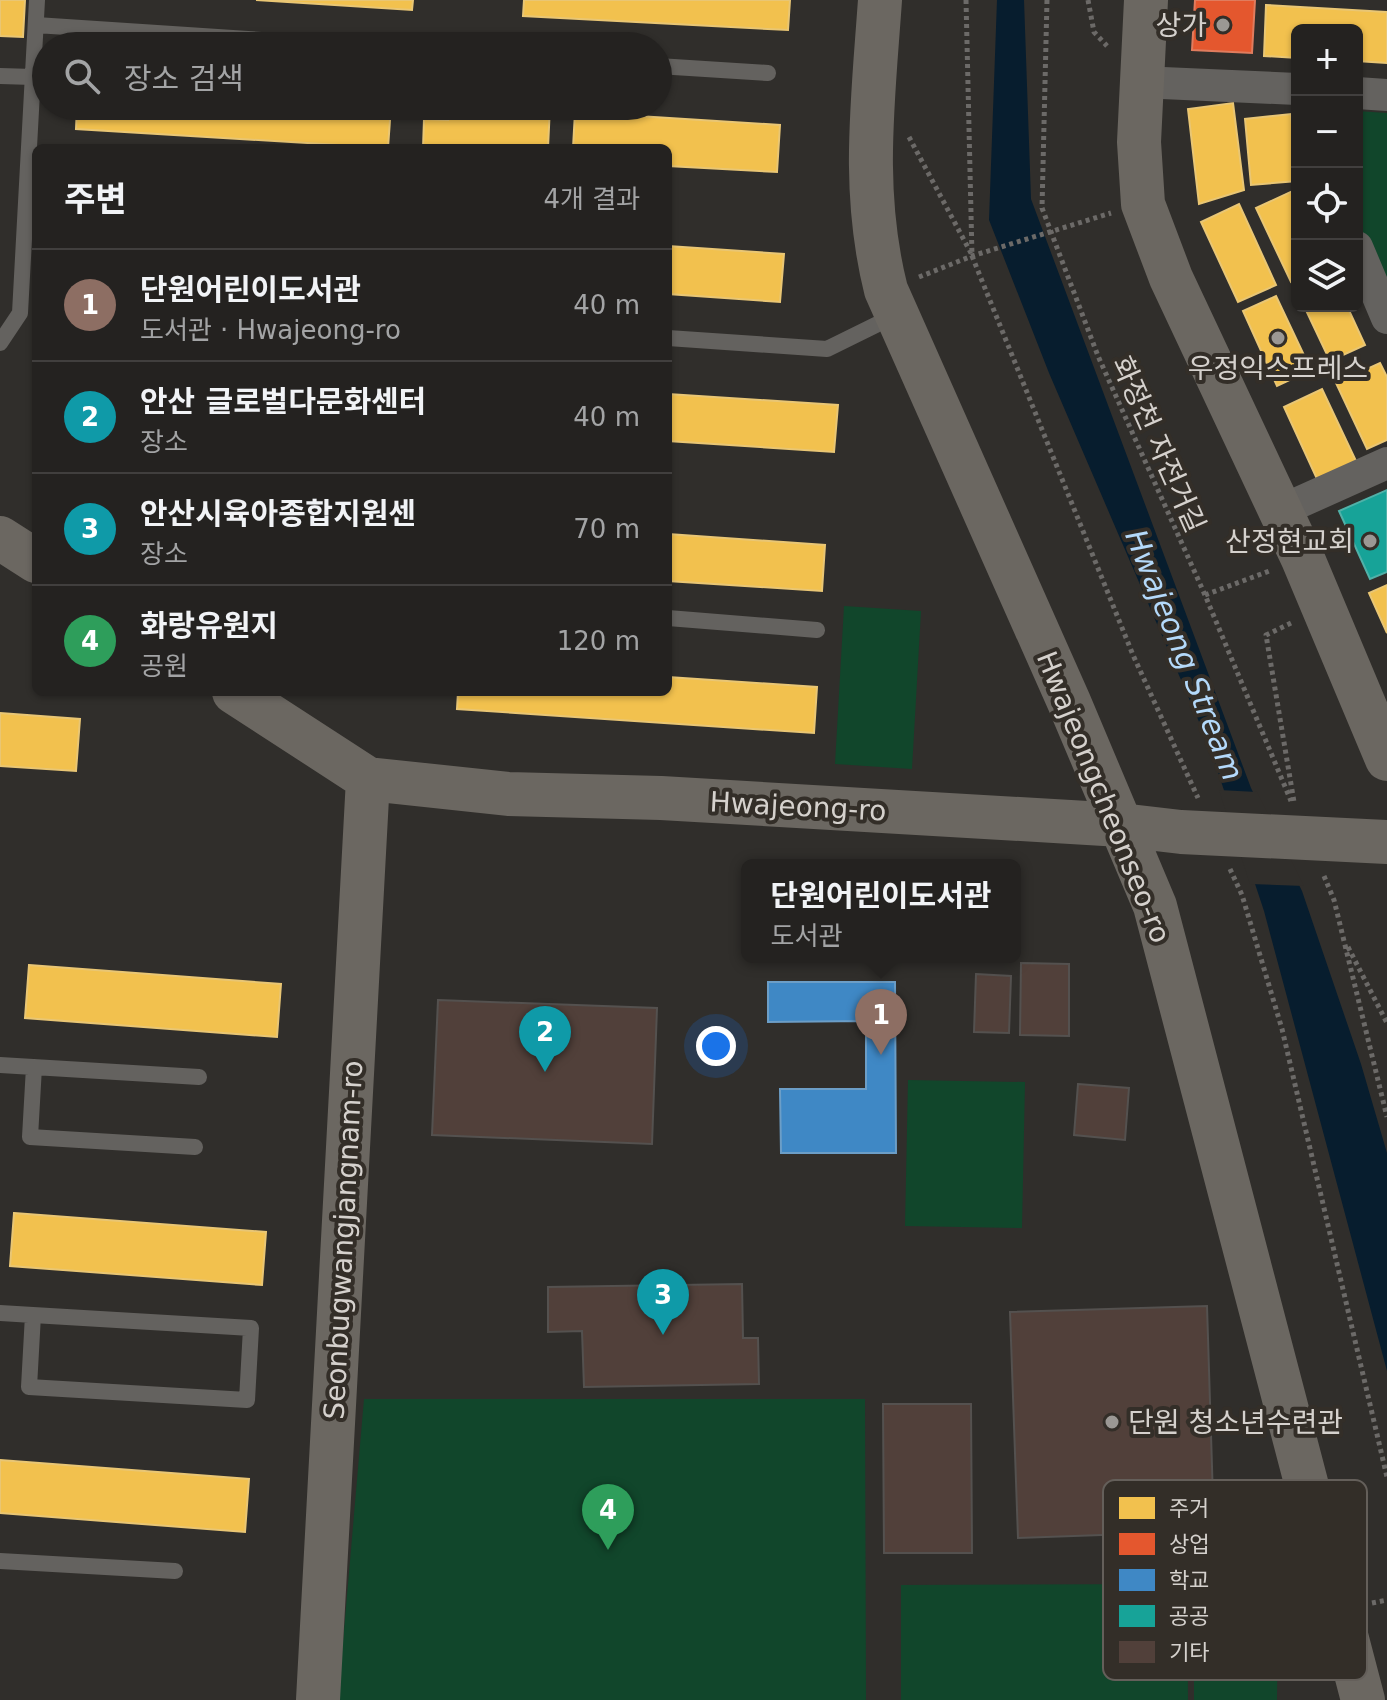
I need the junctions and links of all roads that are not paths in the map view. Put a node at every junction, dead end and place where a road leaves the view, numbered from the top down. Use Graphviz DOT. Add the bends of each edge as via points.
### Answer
graph roads {
  1 [pos="37,0"];
  2 [pos="880,0"];
  3 [pos="1146,0"];
  4 [pos="36,25"];
  5 [pos="36,32"];
  6 [pos="142,32"];
  7 [pos="672,67"];
  8 [pos="768,73"];
  9 [pos="0,76"];
  10 [pos="32,77"];
  11 [pos="1140,82"];
  12 [pos="1291,89"];
  13 [pos="1363,93"];
  14 [pos="1387,95"];
  15 [pos="32,120"];
  16 [pos="1363,261"];
  17 [pos="28,293"];
  18 [pos="892,302"];
  19 [pos="1387,318"];
  20 [pos="672,338"];
  21 [pos="0,343"];
  22 [pos="1387,463"];
  23 [pos="1280,511"];
  24 [pos="0,538"];
  25 [pos="32,558"];
  26 [pos="672,618"];
  27 [pos="817,630"];
  28 [pos="240,696"];
  29 [pos="1387,759"];
  30 [pos="368,779"];
  31 [pos="1121,825"];
  32 [pos="1374,841"];
  33 [pos="0,1065"];
  34 [pos="34,1067"];
  35 [pos="199,1077"];
  36 [pos="195,1147"];
  37 [pos="0,1313"];
  38 [pos="33,1315"];
  39 [pos="1305,1480"];
  40 [pos="0,1561"];
  41 [pos="175,1571"];
  42 [pos="1358,1680"];
  43 [pos="318,1700"];
  44 [pos="1363,1700"];
  1 -- 4 [label="lane"];
  2 -- 18 [label="street, Hwajeongcheonseo-ro" via="868,188 873,241"];
  3 -- 11 [label="street"];
  4 -- 5 [label="lane"];
  4 -- 6 [label="lane"];
  7 -- 8 [label="lane"];
  9 -- 10 [label="lane"];
  11 -- 12 [label="street"];
  11 -- 23 [label="street" via="1143,204 1171,278"];
  13 -- 14 [label="street"];
  15 -- 17 [label="lane"];
  16 -- 19 [label="street"];
  17 -- 21 [label="lane"];
  18 -- 20 [label="lane" via="827,349"];
  18 -- 31 [label="street, Hwajeongcheonseo-ro"];
  22 -- 23 [label="street"];
  23 -- 29 [label="street"];
  24 -- 25 [label="street"];
  26 -- 27 [label="lane"];
  28 -- 30 [label="street, Hwajeong-ro"];
  30 -- 31 [label="street, Hwajeong-ro" via="508,794"];
  30 -- 43 [label="street, Seonbugwangjangnam-ro"];
  31 -- 32 [label="street, Hwajeong-ro" via="1192,821"];
  31 -- 39 [label="street, Hwajeongcheonseo-ro" via="1155,906"];
  33 -- 34 [label="lane"];
  34 -- 35 [label="lane"];
  34 -- 36 [label="lane" via="30,1137"];
  37 -- 38 [label="lane"];
  38 -- 38 [label="lane" via="251,1328 247,1400 29,1387"];
  40 -- 41 [label="lane"];
  42 -- 44 [label="street, Hwajeongcheonseo-ro"];
}
